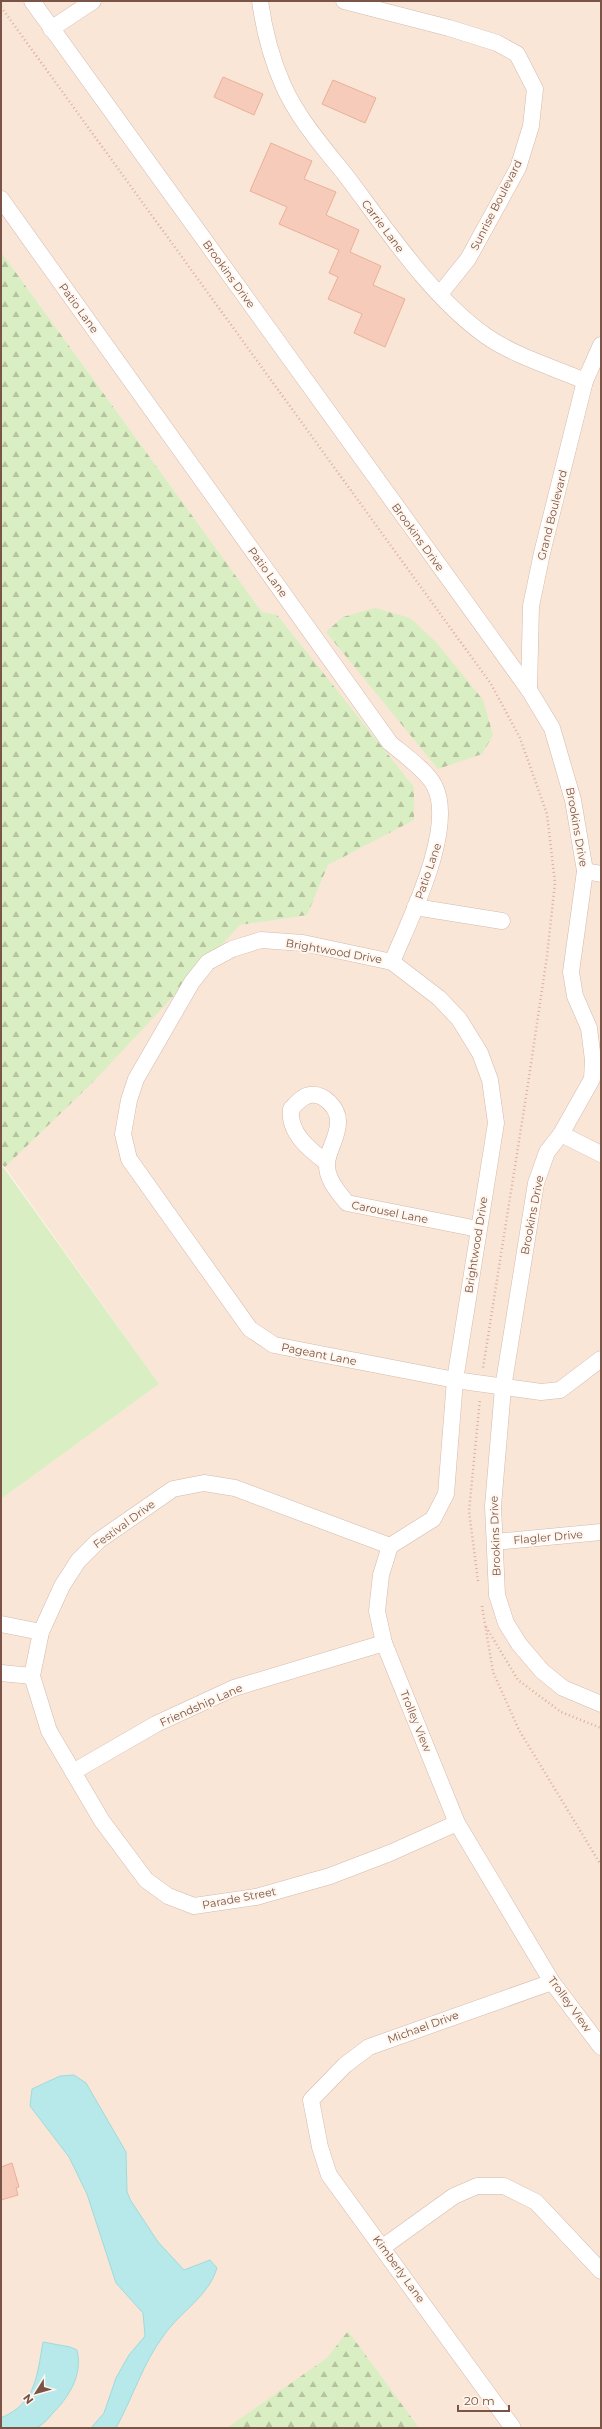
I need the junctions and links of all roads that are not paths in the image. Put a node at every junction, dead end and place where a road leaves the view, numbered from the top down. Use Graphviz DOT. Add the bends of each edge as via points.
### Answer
graph roads {
  1 [pos="32,1"];
  2 [pos="93,1"];
  3 [pos="260,1"];
  4 [pos="344,1"];
  5 [pos="52,29"];
  6 [pos="1,199"];
  7 [pos="440,294"];
  8 [pos="601,345"];
  9 [pos="585,381"];
  10 [pos="529,690"];
  11 [pos="585,871"];
  12 [pos="601,874"];
  13 [pos="415,907"];
  14 [pos="502,921"];
  15 [pos="392,962"];
  16 [pos="561,1134"];
  17 [pos="601,1154"];
  18 [pos="129,1159"];
  19 [pos="327,1163"];
  20 [pos="478,1229"];
  21 [pos="601,1359"];
  22 [pos="455,1380"];
  23 [pos="503,1388"];
  24 [pos="601,1532"];
  25 [pos="495,1542"];
  26 [pos="390,1546"];
  27 [pos="1,1624"];
  28 [pos="41,1632"];
  29 [pos="384,1643"];
  30 [pos="1,1673"];
  31 [pos="32,1676"];
  32 [pos="601,1704"];
  33 [pos="73,1772"];
  34 [pos="457,1823"];
  35 [pos="552,1982"];
  36 [pos="601,2047"];
  37 [pos="311,2100"];
  38 [pos="383,2247"];
  39 [pos="601,2271"];
  40 [pos="513,2428"];
  1 -- 5 [label="street, Brookins Drive"];
  2 -- 5 [label="street"];
  3 -- 7 [label="street, Carrie Lane" via="264,34 283,86 306,123 413,266"];
  4 -- 7 [label="street, Sunrise Boulevard" via="497,43 517,54 535,89 532,126 518,168 468,259"];
  5 -- 10 [label="street, Brookins Drive"];
  6 -- 13 [label="street, Patio Lane" via="390,743 434,785 442,813 439,840"];
  7 -- 9 [label="street, Carrie Lane" via="486,336 519,354"];
  8 -- 9 [label="street, Grand Boulevard"];
  9 -- 10 [label="street, Grand Boulevard" via="531,606"];
  10 -- 11 [label="street, Brookins Drive" via="552,728 573,800"];
  11 -- 12 [label="street"];
  11 -- 16 [label="street, Brookins Drive" via="571,972 575,996 589,1028 593,1060 592,1078"];
  13 -- 14 [label="street"];
  13 -- 15 [label="street, Patio Lane"];
  15 -- 18 [label="street, Brightwood Drive" via="303,943 261,940 232,949 208,962 192,982 136,1079 123,1134"];
  15 -- 20 [label="street, Brightwood Drive" via="439,998 459,1018 480,1053 490,1080 496,1123"];
  16 -- 17 [label="street"];
  16 -- 23 [label="street, Brookins Drive" via="547,1152 536,1183"];
  18 -- 22 [label="street, Pageant Lane" via="250,1329 274,1345"];
  19 -- 20 [label="street, Carousel Lane" via="331,1182 347,1203"];
  20 -- 22 [label="street, Brightwood Drive"];
  21 -- 23 [label="street, Pageant Lane" via="560,1390 541,1392"];
  22 -- 23 [label="street, Pageant Lane"];
  22 -- 26 [label="street" via="446,1494 432,1519"];
  23 -- 25 [label="street, Brookins Drive" via="493,1506"];
  24 -- 25 [label="street, Flagler Drive"];
  25 -- 32 [label="street, Brookins Drive" via="497,1595 506,1623 519,1644 542,1671 563,1688"];
  26 -- 28 [label="street, Festival Drive" via="235,1488 204,1483 173,1489 98,1541 78,1561 62,1586"];
  26 -- 29 [label="street, Trolley View" via="381,1575 377,1611"];
  27 -- 28 [label="street"];
  28 -- 31 [label="street, Festival Drive"];
  29 -- 33 [label="street, Friendship Lane" via="234,1688 156,1724"];
  29 -- 34 [label="street, Trolley View"];
  30 -- 31 [label="street"];
  31 -- 33 [label="street, Festival Drive" via="49,1731"];
  33 -- 34 [label="street, Parade Street" via="102,1821 146,1880 168,1896 194,1906 256,1897 330,1876"];
  34 -- 35 [label="street, Trolley View"];
  35 -- 36 [label="street, Trolley View"];
  35 -- 37 [label="street, Michael Drive" via="369,2047 345,2065"];
  37 -- 38 [label="street, Kimberly Lane" via="320,2147 329,2175"];
  38 -- 39 [label="street" via="454,2196 477,2186 504,2186 536,2202"];
  38 -- 40 [label="street, Kimberly Lane"];
}
